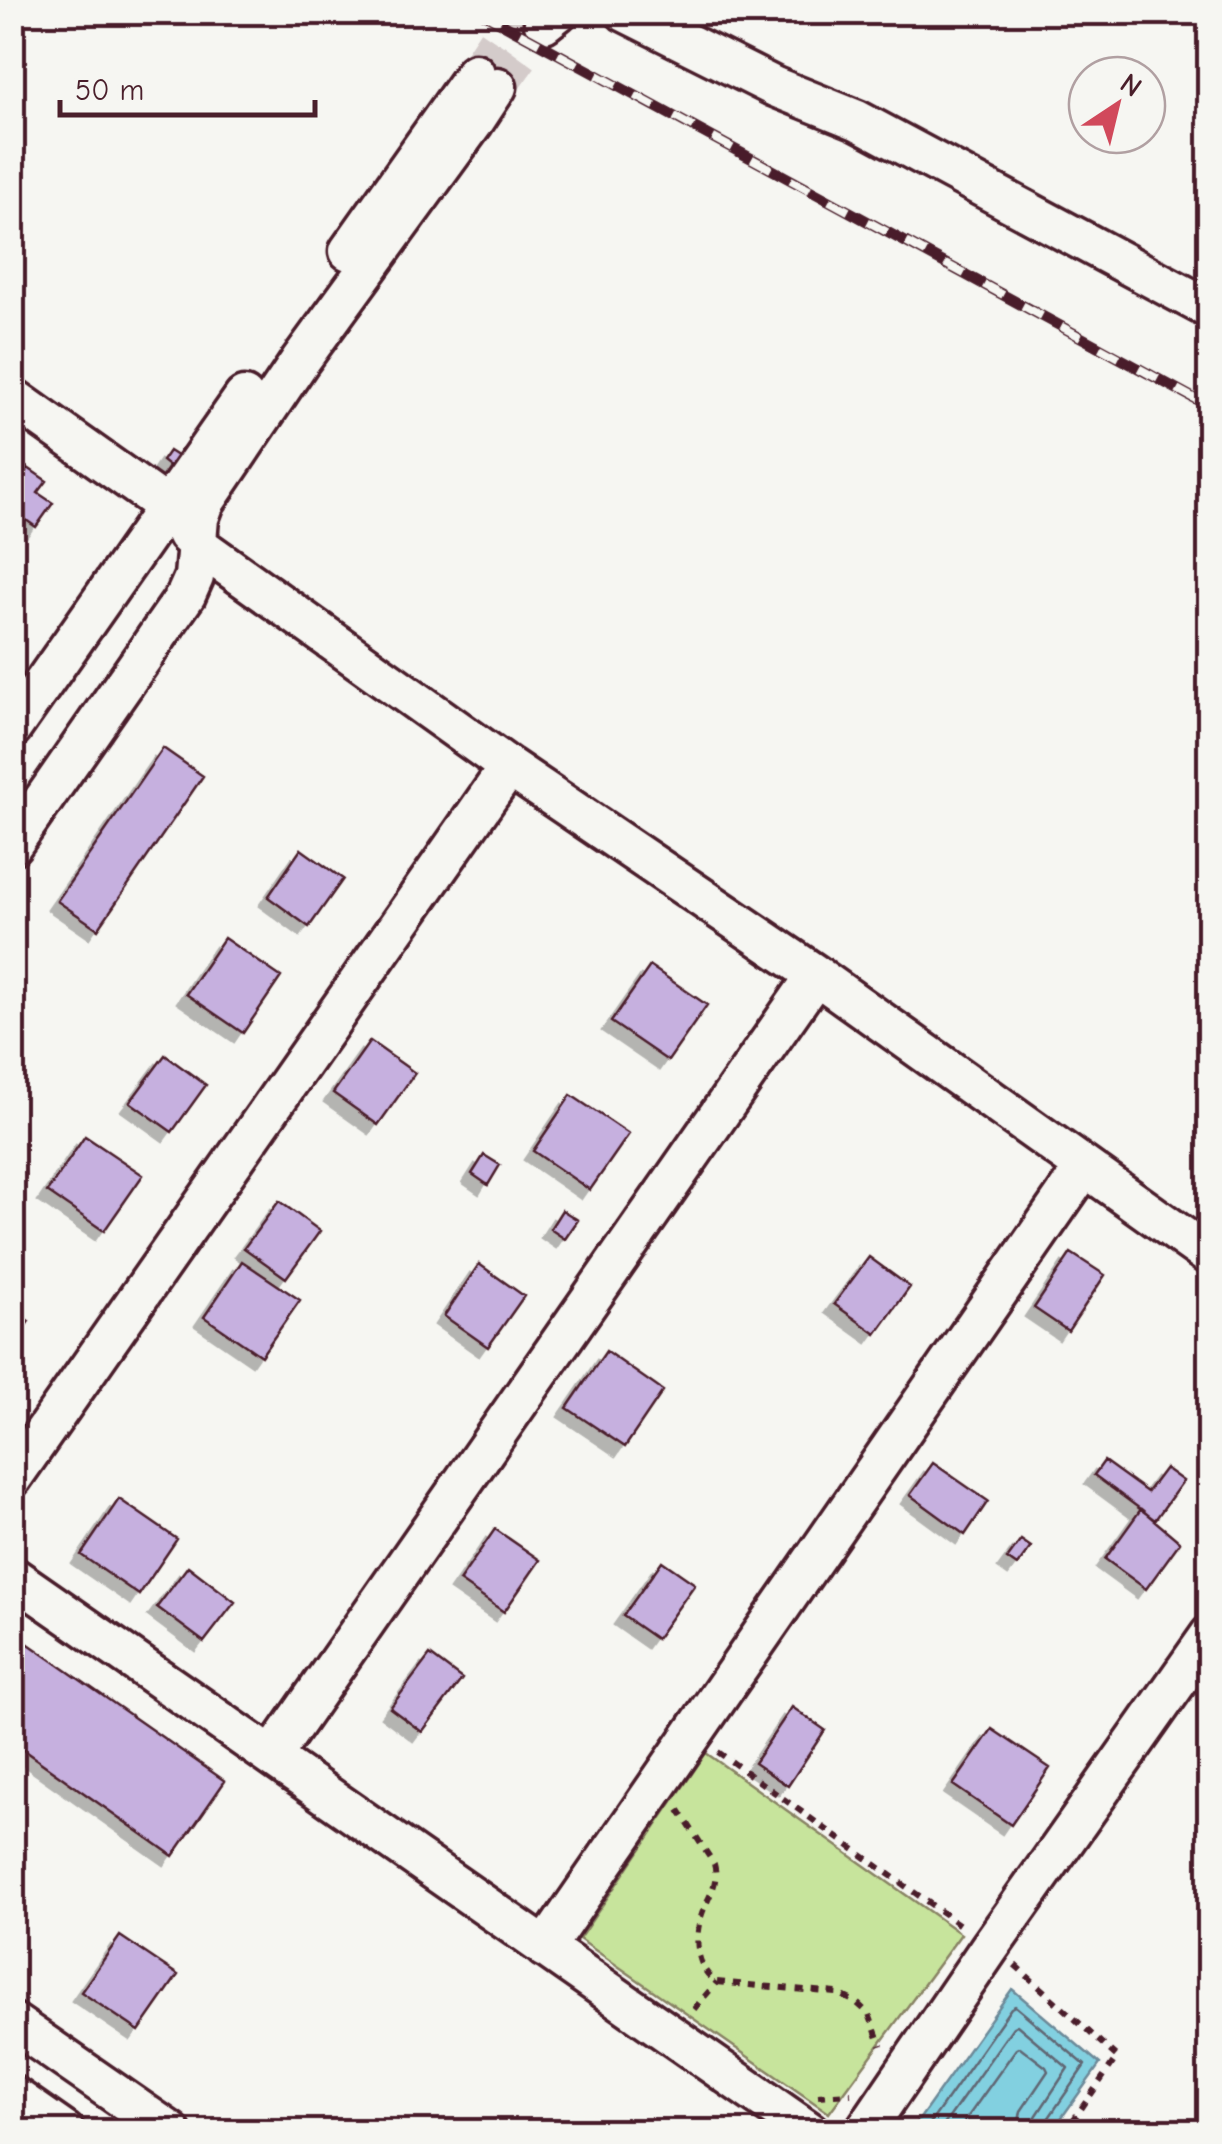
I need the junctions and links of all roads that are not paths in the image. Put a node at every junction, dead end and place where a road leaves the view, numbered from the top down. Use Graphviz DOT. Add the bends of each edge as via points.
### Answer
graph roads {
  1 [pos="626,12"];
  2 [pos="676,12"];
  3 [pos="857,120"];
  4 [pos="1210,309"];
  5 [pos="12,397"];
  6 [pos="166,506"];
  7 [pos="198,545"];
  8 [pos="12,728"];
  9 [pos="510,767"];
  10 [pos="12,845"];
  11 [pos="816,976"];
  12 [pos="1084,1168"];
  13 [pos="1210,1256"];
  14 [pos="12,1478"];
  15 [pos="12,1576"];
  16 [pos="1210,1635"];
  17 [pos="273,1755"];
  18 [pos="545,1948"];
  19 [pos="12,2022"];
  20 [pos="12,2094"];
  21 [pos="814,2114"];
  22 [pos="66,2132"];
  23 [pos="170,2132"];
  24 [pos="864,2132"];
  1 -- 3 [label="street" via="774,87"];
  2 -- 3 [label="street" via="782,66"];
  3 -- 4 [label="street"];
  5 -- 6 [label="street"];
  6 -- 7 [label="street"];
  6 -- 7 [label="street" via="486,80 462,138 205,502"];
  6 -- 8 [label="street"];
  7 -- 9 [label="street"];
  7 -- 10 [label="street" via="186,595"];
  9 -- 11 [label="street"];
  9 -- 14 [label="street"];
  11 -- 12 [label="street"];
  11 -- 17 [label="street"];
  12 -- 13 [label="street"];
  12 -- 18 [label="street"];
  15 -- 17 [label="street"];
  16 -- 24 [label="street"];
  17 -- 18 [label="street"];
  18 -- 21 [label="street"];
  19 -- 23 [label="street"];
  20 -- 22 [label="street"];
}
